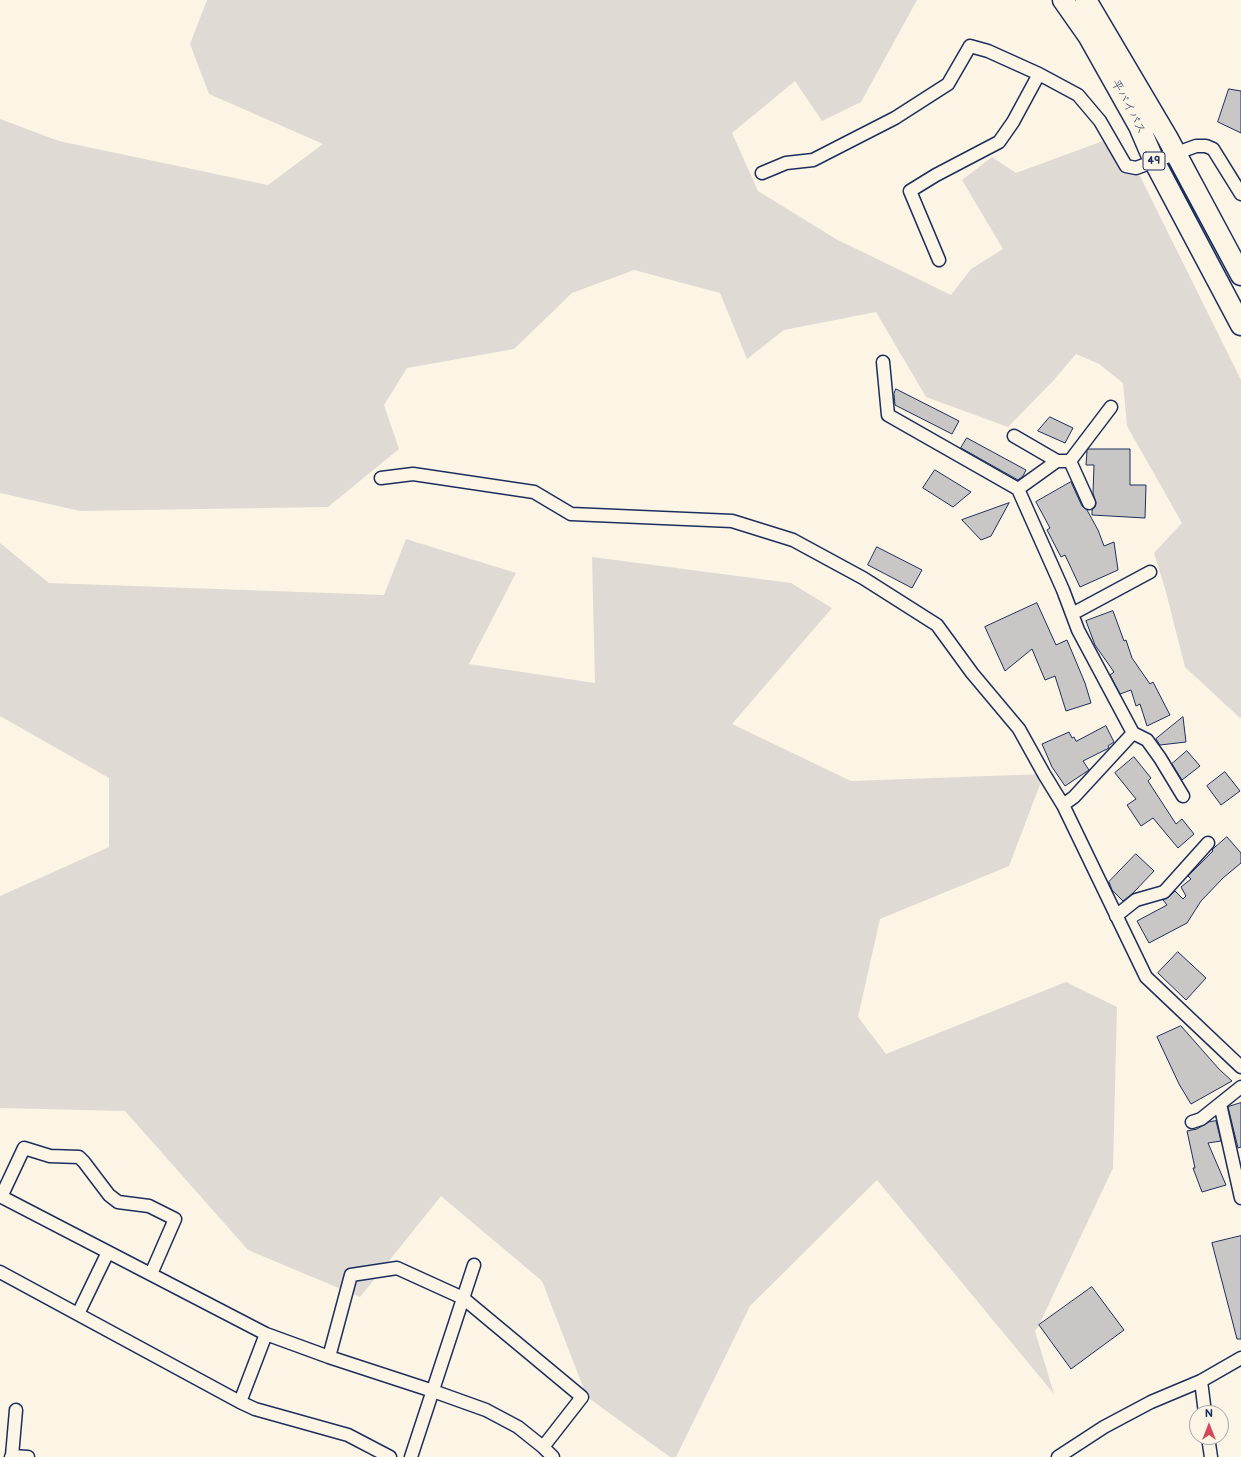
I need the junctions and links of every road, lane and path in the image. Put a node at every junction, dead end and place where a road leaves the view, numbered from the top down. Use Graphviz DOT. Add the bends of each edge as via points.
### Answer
graph roads {
  1 [pos="1063,0"];
  2 [pos="1086,0"];
  3 [pos="1039,74"];
  4 [pos="1176,153"];
  5 [pos="1154,161"];
  6 [pos="762,173"];
  7 [pos="1241,194"];
  8 [pos="939,260"];
  9 [pos="1241,275"];
  10 [pos="1241,325"];
  11 [pos="883,362"];
  12 [pos="1111,406"];
  13 [pos="1014,436"];
  14 [pos="1057,461"];
  15 [pos="1070,461"];
  16 [pos="381,478"];
  17 [pos="1018,489"];
  18 [pos="1089,503"];
  19 [pos="1150,572"];
  20 [pos="1072,614"];
  21 [pos="1133,733"];
  22 [pos="1183,796"];
  23 [pos="1063,805"];
  24 [pos="1208,843"];
  25 [pos="1116,916"];
  26 [pos="1241,1067"];
  27 [pos="1241,1087"];
  28 [pos="1220,1104"];
  29 [pos="1192,1122"];
  30 [pos="0,1196"];
  31 [pos="1241,1198"];
  32 [pos="108,1252"];
  33 [pos="474,1265"];
  34 [pos="0,1272"];
  35 [pos="151,1274"];
  36 [pos="463,1298"];
  37 [pos="78,1314"];
  38 [pos="266,1334"];
  39 [pos="329,1357"];
  40 [pos="1241,1358"];
  41 [pos="1201,1381"];
  42 [pos="433,1391"];
  43 [pos="240,1402"];
  44 [pos="1204,1405"];
  45 [pos="16,1410"];
  46 [pos="1209,1445"];
  47 [pos="543,1447"];
  48 [pos="11,1456"];
  49 [pos="28,1457"];
  50 [pos="390,1457"];
  51 [pos="411,1457"];
  52 [pos="553,1457"];
  53 [pos="1058,1457"];
  54 [pos="1211,1457"];
  1 -- 5 [label="highway, 平バイパス / 49" via="1089,37 1139,126"];
  2 -- 4 [label="highway, 平バイパス / 49"];
  3 -- 5 [label="street" via="1078,95 1100,121 1126,166 1136,168"];
  3 -- 6 [label="street" via="988,51 970,46 948,84 895,118 813,160 786,163"];
  3 -- 8 [label="street" via="999,142 910,191"];
  4 -- 5 [label="street"];
  4 -- 7 [label="street" via="1196,146 1213,149"];
  4 -- 9 [label="highway, 平バイパス / 49"];
  5 -- 10 [label="highway, 平バイパス / 49"];
  11 -- 17 [label="street" via="888,414"];
  12 -- 15 [label="street"];
  13 -- 14 [label="street"];
  14 -- 15 [label="street"];
  14 -- 17 [label="street"];
  15 -- 18 [label="street"];
  16 -- 23 [label="street" via="413,474 534,492 571,514 732,521 793,540 863,578 937,625 972,673 1019,729"];
  17 -- 20 [label="street"];
  19 -- 20 [label="street"];
  20 -- 21 [label="street"];
  21 -- 22 [label="street" via="1147,740"];
  21 -- 23 [label="street" via="1074,797"];
  23 -- 25 [label="street"];
  24 -- 25 [label="street" via="1164,892 1136,900"];
  25 -- 26 [label="street" via="1146,977"];
  27 -- 28 [label="street"];
  28 -- 29 [label="street" via="1202,1119"];
  28 -- 31 [label="street"];
  30 -- 32 [label="street"];
  30 -- 35 [label="street" via="24,1148 50,1156 79,1157 109,1196 118,1202 150,1206 175,1219"];
  32 -- 35 [label="street"];
  32 -- 37 [label="street"];
  33 -- 36 [label="street"];
  34 -- 37 [label="street"];
  35 -- 38 [label="street"];
  36 -- 39 [label="street" via="397,1268 351,1274"];
  36 -- 42 [label="street"];
  36 -- 47 [label="street" via="582,1397"];
  37 -- 43 [label="street"];
  38 -- 39 [label="street"];
  38 -- 43 [label="street"];
  39 -- 42 [label="street"];
  40 -- 41 [label="street"];
  41 -- 44 [label="street"];
  41 -- 53 [label="street" via="1151,1402 1104,1427"];
  42 -- 47 [label="street" via="486,1410 518,1427"];
  42 -- 51 [label="street"];
  43 -- 50 [label="street" via="255,1409 348,1435"];
  45 -- 48 [label="street"];
  46 -- 54 [label="street"];
  47 -- 52 [label="street"];
  48 -- 49 [label="street"];
}
